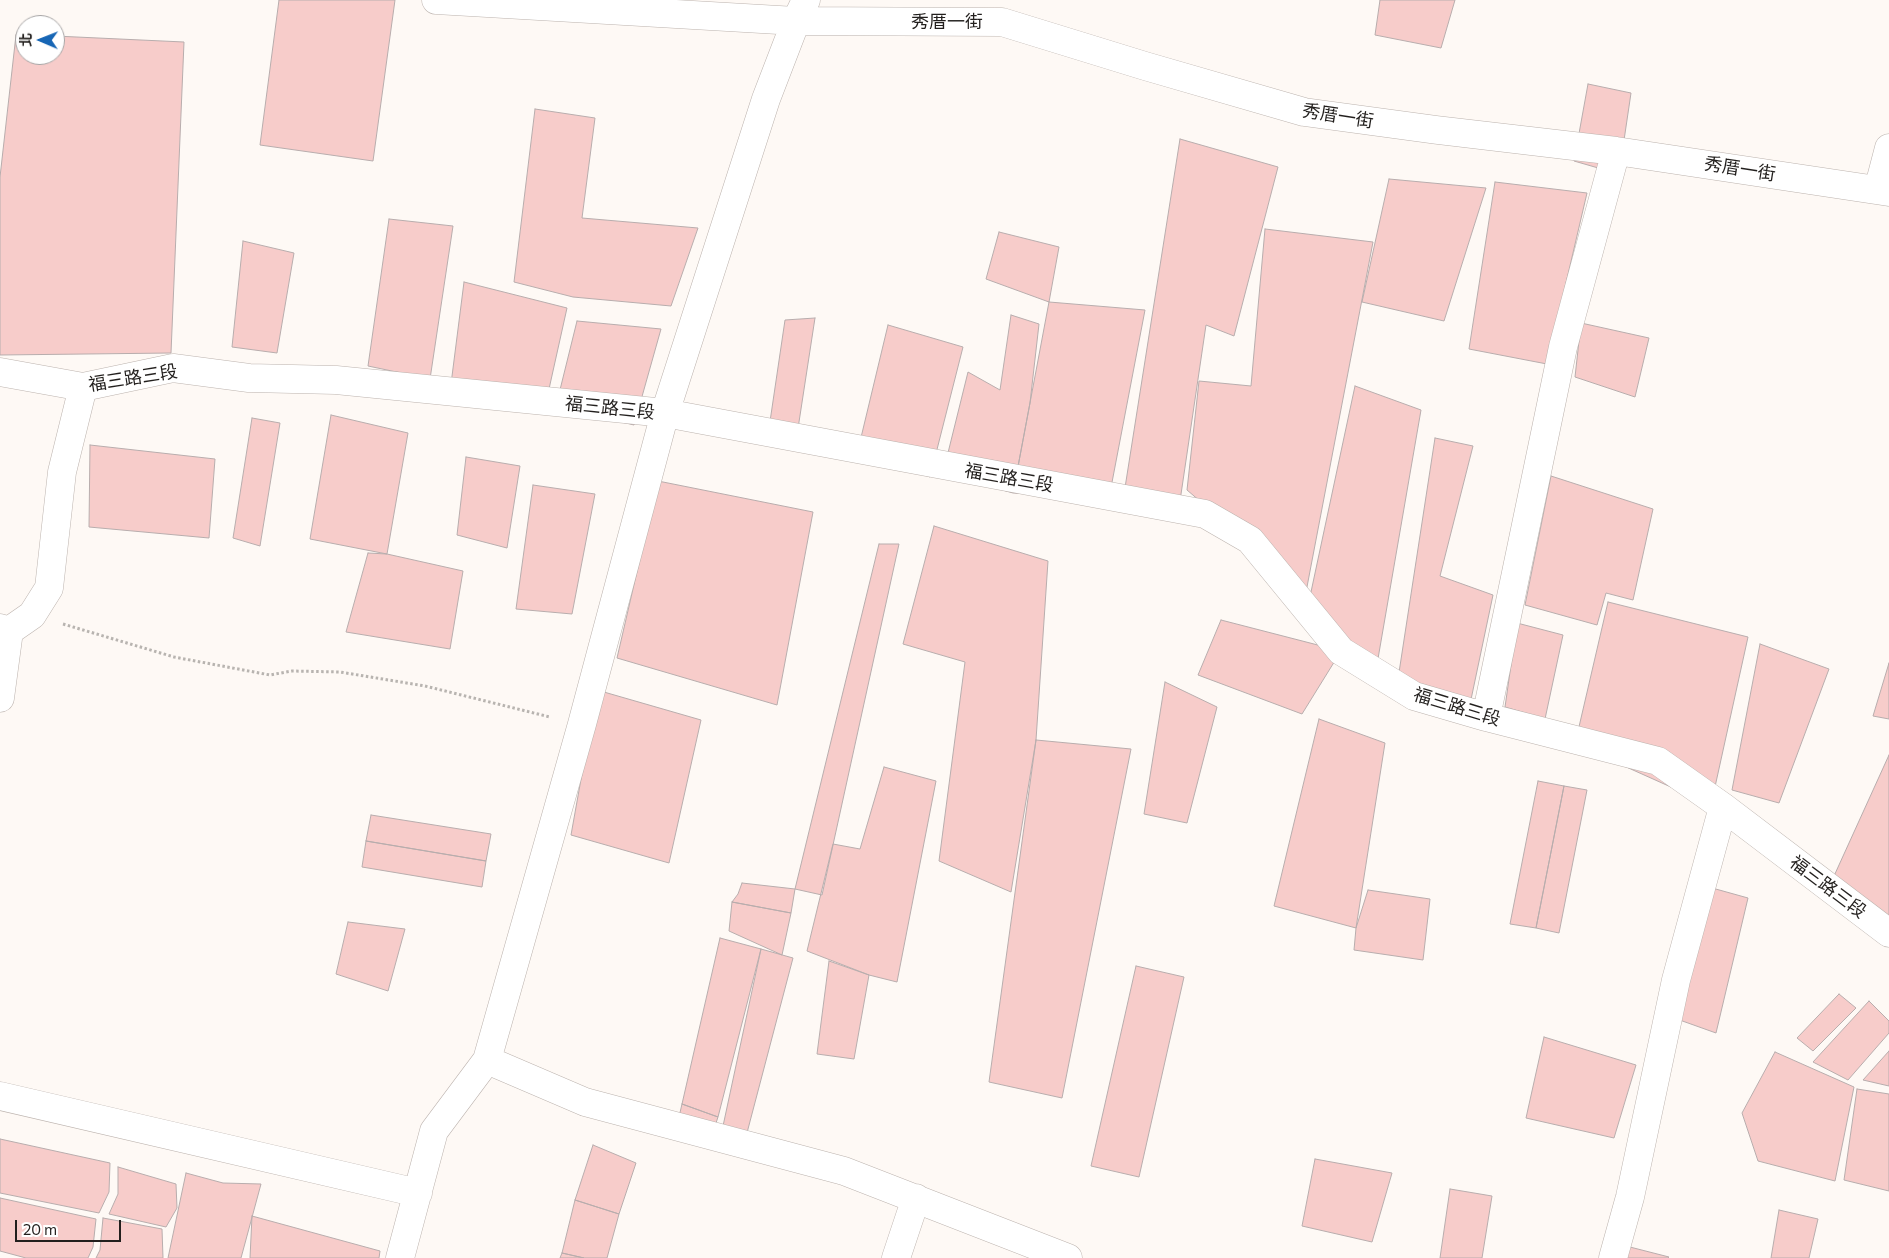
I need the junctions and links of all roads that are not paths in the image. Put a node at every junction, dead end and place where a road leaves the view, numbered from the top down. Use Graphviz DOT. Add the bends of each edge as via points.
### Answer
graph roads {
  1 [pos="436,0"];
  2 [pos="801,10"];
  3 [pos="1889,148"];
  4 [pos="1616,151"];
  5 [pos="1883,191"];
  6 [pos="0,372"];
  7 [pos="84,387"];
  8 [pos="665,413"];
  9 [pos="4,629"];
  10 [pos="0,698"];
  11 [pos="1486,717"];
  12 [pos="1723,807"];
  13 [pos="1889,932"];
  14 [pos="487,1060"];
  15 [pos="0,1096"];
  16 [pos="418,1193"];
  17 [pos="916,1198"];
  18 [pos="400,1258"];
  19 [pos="896,1258"];
  20 [pos="1068,1258"];
  21 [pos="1613,1258"];
  1 -- 2 [label="street, 秀厝一街"];
  2 -- 4 [label="street, 秀厝一街" via="1002,22 1304,112"];
  2 -- 8 [label="street" via="766,99"];
  3 -- 5 [label="street"];
  4 -- 5 [label="street, 秀厝一街"];
  4 -- 11 [label="street" via="1563,347"];
  6 -- 7 [label="street, 福三路三段"];
  7 -- 8 [label="street, 福三路三段" via="172,368 249,378 336,380"];
  7 -- 9 [label="street" via="62,472 49,588 32,615"];
  8 -- 11 [label="street, 福三路三段" via="1205,514 1250,540 1341,651 1414,696"];
  8 -- 14 [label="street"];
  9 -- 10 [label="street"];
  11 -- 12 [label="street, 福三路三段" via="1658,761"];
  12 -- 13 [label="street, 福三路三段"];
  12 -- 21 [label="street" via="1676,980 1630,1197"];
  14 -- 16 [label="street" via="434,1132"];
  14 -- 17 [label="street" via="584,1102 844,1171"];
  15 -- 16 [label="street"];
  16 -- 18 [label="street"];
  17 -- 19 [label="street"];
  17 -- 20 [label="street"];
}
